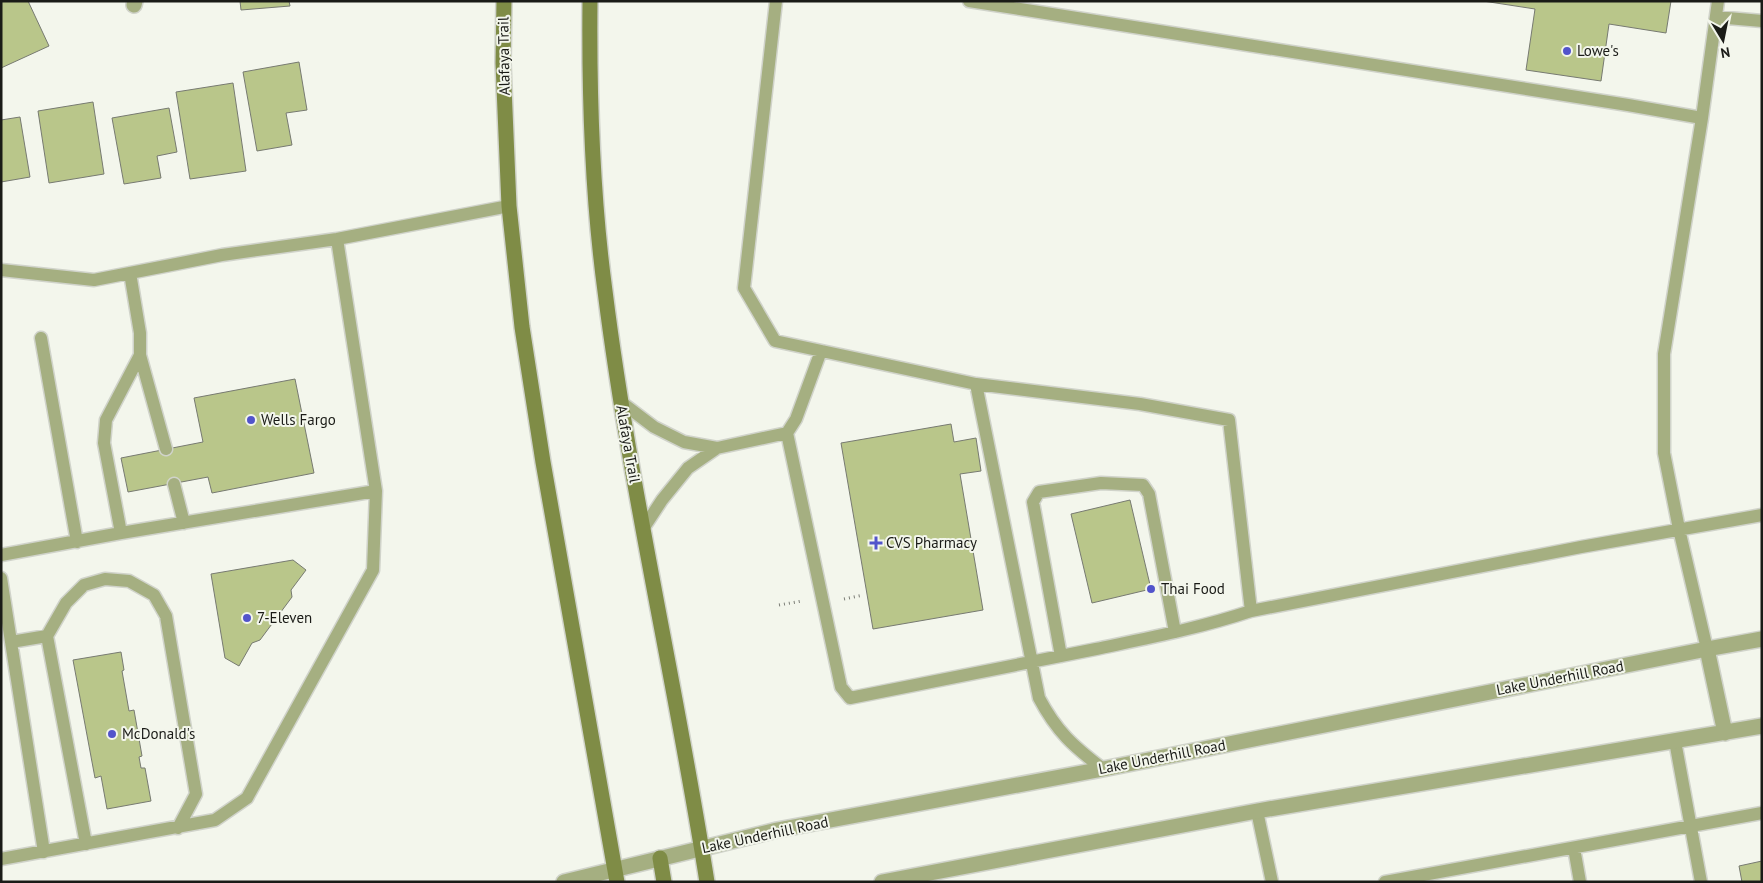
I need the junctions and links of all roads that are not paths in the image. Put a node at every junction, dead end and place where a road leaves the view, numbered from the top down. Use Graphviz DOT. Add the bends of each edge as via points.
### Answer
graph roads {
  1 [pos="504,1"];
  2 [pos="590,1"];
  3 [pos="776,1"];
  4 [pos="969,1"];
  5 [pos="1718,1"];
  6 [pos="1716,17"];
  7 [pos="1762,21"];
  8 [pos="1702,118"];
  9 [pos="509,206"];
  10 [pos="337,239"];
  11 [pos="1,270"];
  12 [pos="130,272"];
  13 [pos="41,338"];
  14 [pos="821,351"];
  15 [pos="140,355"];
  16 [pos="976,384"];
  17 [pos="621,402"];
  18 [pos="787,433"];
  19 [pos="717,448"];
  20 [pos="166,449"];
  21 [pos="174,484"];
  22 [pos="376,491"];
  23 [pos="1762,515"];
  24 [pos="184,523"];
  25 [pos="643,529"];
  26 [pos="1679,529"];
  27 [pos="121,533"];
  28 [pos="77,542"];
  29 [pos="1,555"];
  30 [pos="1,578"];
  31 [pos="1251,611"];
  32 [pos="1175,632"];
  33 [pos="47,636"];
  34 [pos="1762,639"];
  35 [pos="11,642"];
  36 [pos="1708,649"];
  37 [pos="1061,656"];
  38 [pos="1032,662"];
  39 [pos="1762,726"];
  40 [pos="1725,733"];
  41 [pos="1675,741"];
  42 [pos="1102,769"];
  43 [pos="1257,811"];
  44 [pos="1762,813"];
  45 [pos="1690,825"];
  46 [pos="178,828"];
  47 [pos="86,844"];
  48 [pos="702,848"];
  49 [pos="1574,848"];
  50 [pos="44,852"];
  51 [pos="660,858"];
  52 [pos="1,859"];
  53 [pos="616,876"];
  54 [pos="564,882"];
  55 [pos="664,882"];
  56 [pos="707,882"];
  57 [pos="882,882"];
  58 [pos="1272,882"];
  59 [pos="1385,882"];
  60 [pos="1580,882"];
  61 [pos="1701,882"];
  1 -- 9 [label="main road, Alafaya Trail" via="503,63"];
  2 -- 17 [label="main road, Alafaya Trail" via="593,168 604,290"];
  3 -- 14 [label="lane" via="744,288 775,341"];
  4 -- 8 [label="lane"];
  5 -- 6 [label="lane"];
  6 -- 7 [label="lane"];
  6 -- 8 [label="lane"];
  8 -- 26 [label="lane" via="1664,354 1664,452"];
  9 -- 10 [label="lane"];
  9 -- 53 [label="main road, Alafaya Trail" via="522,327 543,462"];
  10 -- 12 [label="lane"];
  10 -- 22 [label="lane"];
  11 -- 12 [label="lane" via="94,280"];
  12 -- 15 [label="lane" via="140,333"];
  13 -- 28 [label="lane"];
  14 -- 16 [label="lane"];
  14 -- 18 [label="lane" via="796,419"];
  15 -- 20 [label="lane"];
  15 -- 27 [label="lane" via="106,420 104,443"];
  16 -- 31 [label="lane" via="1140,404 1229,420"];
  16 -- 38 [label="lane"];
  17 -- 19 [label="lane" via="654,427 684,442"];
  17 -- 25 [label="main road, Alafaya Trail"];
  18 -- 19 [label="lane"];
  18 -- 38 [label="lane" via="841,687 850,698"];
  19 -- 25 [label="lane" via="688,468"];
  21 -- 24 [label="lane"];
  22 -- 24 [label="lane"];
  22 -- 46 [label="lane" via="373,570 247,798 215,820"];
  23 -- 26 [label="lane"];
  24 -- 27 [label="lane"];
  25 -- 48 [label="main road, Alafaya Trail"];
  26 -- 31 [label="lane"];
  26 -- 36 [label="lane"];
  27 -- 28 [label="lane"];
  28 -- 29 [label="lane"];
  30 -- 35 [label="lane"];
  31 -- 32 [label="lane"];
  32 -- 37 [label="lane"];
  32 -- 37 [label="lane" via="1149,494 1143,485 1101,483 1039,492 1034,502"];
  33 -- 35 [label="lane"];
  33 -- 46 [label="lane" via="66,603 84,584 105,579 129,581 154,596 166,616 196,794"];
  33 -- 47 [label="lane"];
  34 -- 36 [label="street, Lake Underhill Road"];
  35 -- 50 [label="lane"];
  36 -- 40 [label="street"];
  36 -- 42 [label="street, Lake Underhill Road"];
  37 -- 38 [label="lane"];
  38 -- 42 [label="lane" via="1040,698 1050,718 1074,747"];
  39 -- 40 [label="street"];
  40 -- 41 [label="street"];
  41 -- 43 [label="street"];
  41 -- 45 [label="lane"];
  42 -- 48 [label="street, Lake Underhill Road" via="777,830"];
  43 -- 57 [label="street"];
  43 -- 58 [label="lane"];
  44 -- 45 [label="lane"];
  45 -- 49 [label="lane"];
  45 -- 61 [label="lane"];
  46 -- 47 [label="lane"];
  47 -- 50 [label="lane"];
  48 -- 51 [label="street, Lake Underhill Road"];
  48 -- 56 [label="main road, Alafaya Trail"];
  49 -- 59 [label="lane"];
  49 -- 60 [label="lane"];
  50 -- 52 [label="lane"];
  51 -- 53 [label="street, Lake Underhill Road"];
  51 -- 55 [label="main road"];
  53 -- 54 [label="street, Lake Underhill Road"];
}
